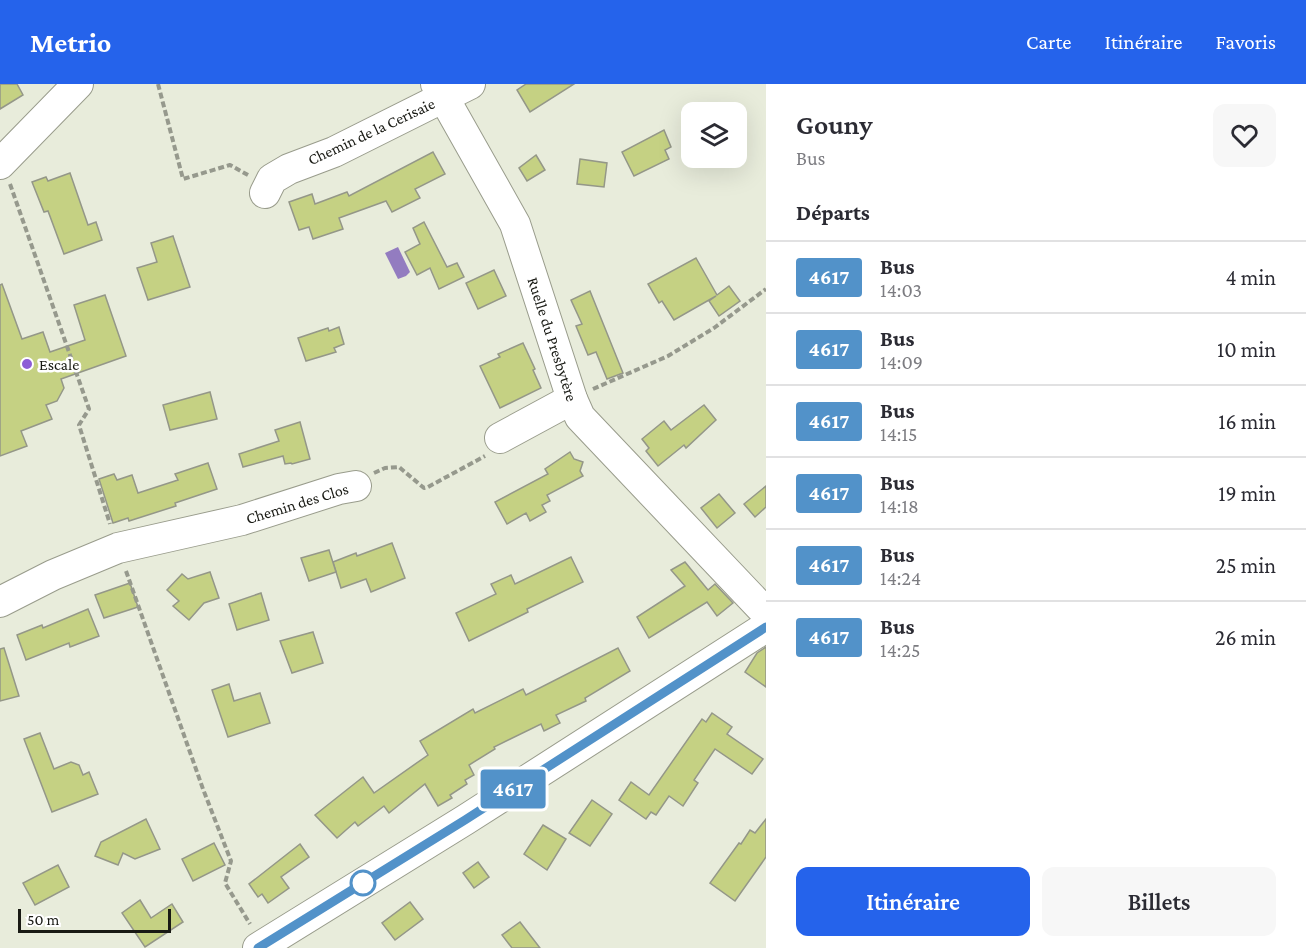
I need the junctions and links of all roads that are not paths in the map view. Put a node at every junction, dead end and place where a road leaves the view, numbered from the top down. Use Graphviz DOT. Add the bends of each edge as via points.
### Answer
graph roads {
  1 [pos="78,84"];
  2 [pos="450,88"];
  3 [pos="0,164"];
  4 [pos="269,186"];
  5 [pos="572,399"];
  6 [pos="497,445"];
  7 [pos="356,486"];
  8 [pos="0,602"];
  9 [pos="766,613"];
  10 [pos="766,627"];
  11 [pos="258,948"];
  1 -- 3 [label="street"];
  2 -- 4 [label="street, Chemin de la Cerisaie" via="334,152 289,169"];
  2 -- 5 [label="street, Ruelle du Presbytère" via="515,224"];
  5 -- 6 [label="street"];
  5 -- 9 [label="street, Ruelle du Presbytère" via="587,425"];
  7 -- 8 [label="street, Chemin des Clos" via="242,520 118,548 52,574"];
  10 -- 11 [label="street"];
}
